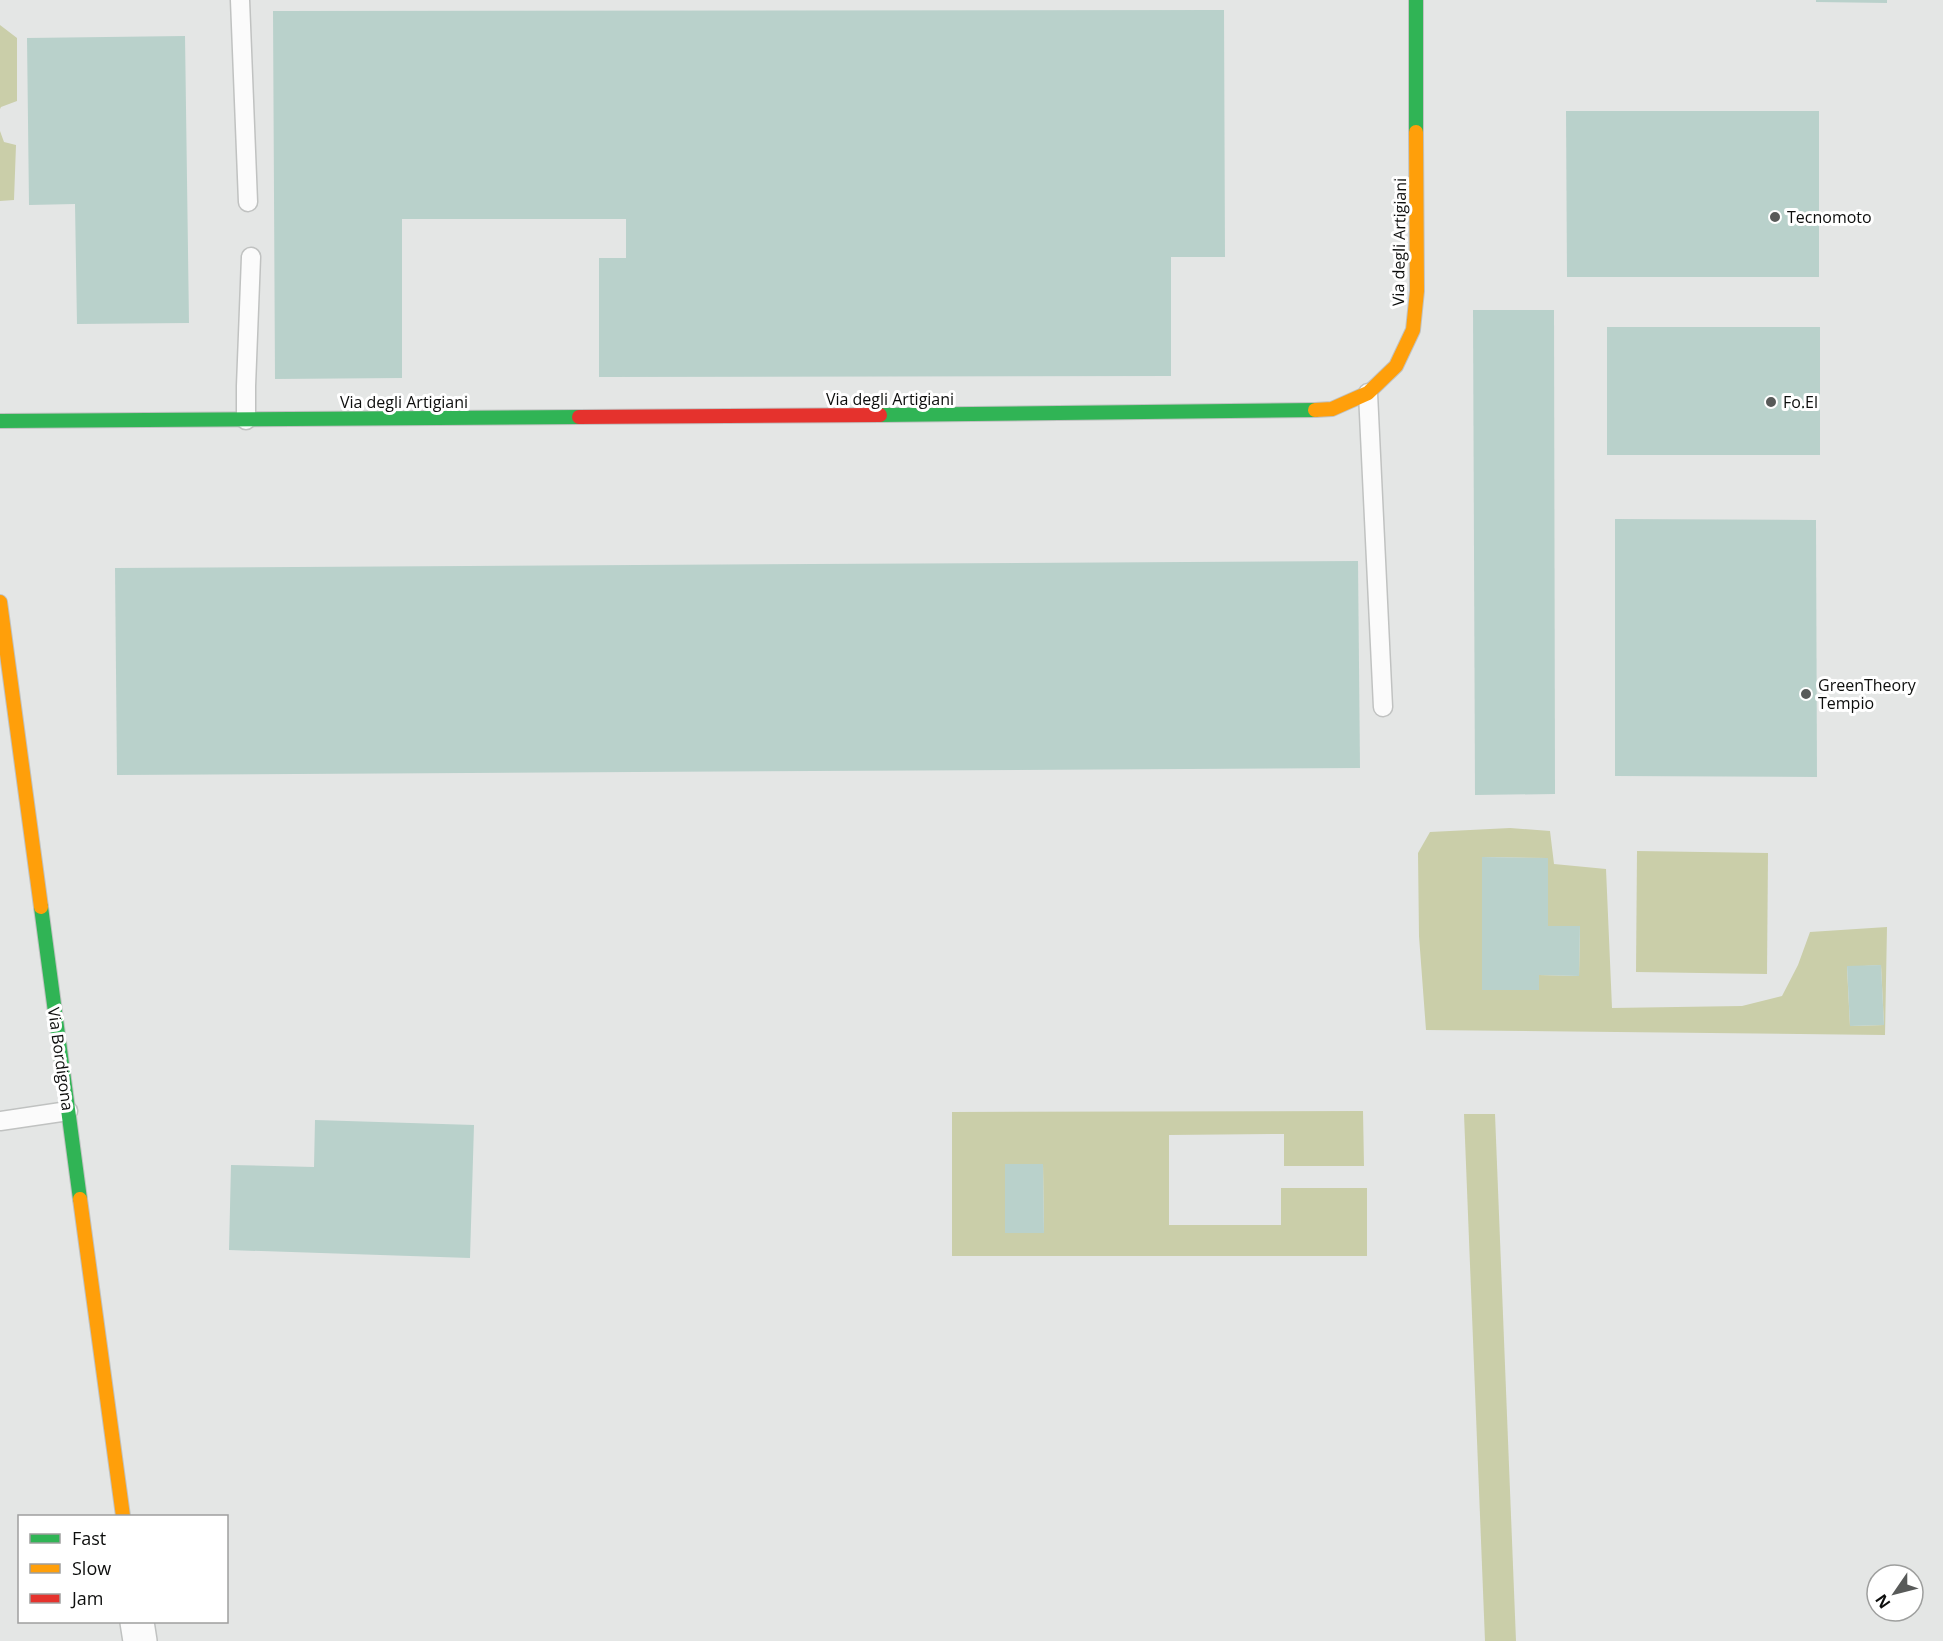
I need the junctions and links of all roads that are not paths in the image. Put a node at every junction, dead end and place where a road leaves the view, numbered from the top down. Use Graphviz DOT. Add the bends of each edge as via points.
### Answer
graph roads {
  1 [pos="240,0"];
  2 [pos="1416,0"];
  3 [pos="248,202"];
  4 [pos="251,257"];
  5 [pos="1368,393"];
  6 [pos="246,420"];
  7 [pos="0,421"];
  8 [pos="0,602"];
  9 [pos="1383,707"];
  10 [pos="68,1111"];
  11 [pos="0,1121"];
  12 [pos="123,1515"];
  13 [pos="137,1623"];
  14 [pos="140,1641"];
  1 -- 3 [label="lane"];
  2 -- 5 [label="street, Via degli Artigiani" via="1417,291 1413,330 1396,366"];
  4 -- 6 [label="lane"];
  5 -- 6 [label="street, Via degli Artigiani" via="1332,409 1292,412"];
  5 -- 9 [label="lane"];
  6 -- 7 [label="street, Via degli Artigiani"];
  8 -- 10 [label="street, Via Bordigona"];
  10 -- 11 [label="lane"];
  10 -- 12 [label="street, Via Bordigona"];
  13 -- 14 [label="street"];
}
